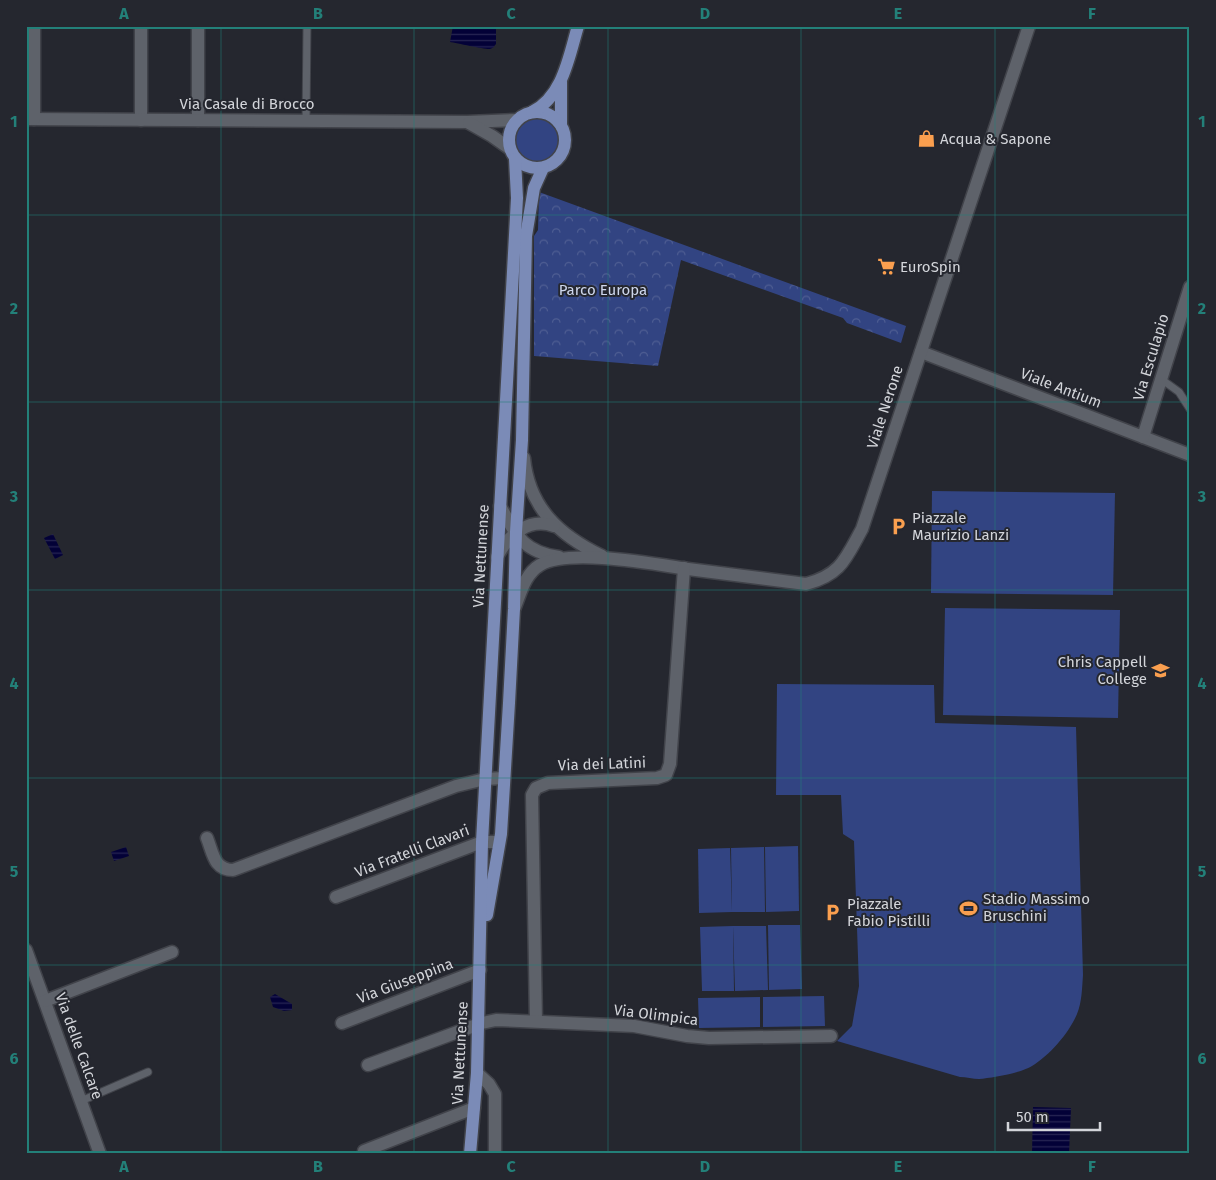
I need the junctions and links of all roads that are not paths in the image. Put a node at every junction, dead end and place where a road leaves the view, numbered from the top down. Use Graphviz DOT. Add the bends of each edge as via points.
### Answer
graph roads {
  1 [pos="34,26"];
  2 [pos="141,26"];
  3 [pos="198,26"];
  4 [pos="307,26"];
  5 [pos="578,26"];
  6 [pos="1029,26"];
  7 [pos="561,80"];
  8 [pos="532,112"];
  9 [pos="30,119"];
  10 [pos="141,120"];
  11 [pos="198,120"];
  12 [pos="517,120"];
  13 [pos="306,121"];
  14 [pos="466,122"];
  15 [pos="561,125"];
  16 [pos="512,154"];
  17 [pos="543,168"];
  18 [pos="1190,287"];
  19 [pos="921,352"];
  20 [pos="1161,379"];
  21 [pos="1190,409"];
  22 [pos="1143,437"];
  23 [pos="522,440"];
  24 [pos="1190,455"];
  25 [pos="500,506"];
  26 [pos="554,526"];
  27 [pos="516,532"];
  28 [pos="497,558"];
  29 [pos="566,558"];
  30 [pos="606,558"];
  31 [pos="684,568"];
  32 [pos="514,609"];
  33 [pos="504,778"];
  34 [pos="485,779"];
  35 [pos="207,838"];
  36 [pos="482,842"];
  37 [pos="500,842"];
  38 [pos="336,897"];
  39 [pos="26,950"];
  40 [pos="172,952"];
  41 [pos="480,954"];
  42 [pos="480,970"];
  43 [pos="45,1001"];
  44 [pos="536,1021"];
  45 [pos="342,1023"];
  46 [pos="478,1024"];
  47 [pos="831,1036"];
  48 [pos="368,1065"];
  49 [pos="148,1072"];
  50 [pos="477,1073"];
  51 [pos="82,1101"];
  52 [pos="474,1108"];
  53 [pos="364,1151"];
  54 [pos="100,1154"];
  55 [pos="470,1154"];
  56 [pos="495,1154"];
  1 -- 9 [label="street"];
  2 -- 10 [label="street"];
  3 -- 11 [label="street"];
  4 -- 13 [label="lane"];
  5 -- 7 [label="main road, Via Nettunense"];
  6 -- 19 [label="street, Viale Nerone"];
  7 -- 8 [label="main road, Via Nettunense" via="548,102"];
  7 -- 15 [label="main road, Via Nettunense"];
  8 -- 12 [label="main road, Via Nettunense"];
  8 -- 15 [label="main road" via="549,114"];
  9 -- 10 [label="street, Via Casale di Brocco"];
  10 -- 11 [label="street, Via Casale di Brocco"];
  11 -- 13 [label="street, Via Casale di Brocco"];
  12 -- 14 [label="street, Via Casale di Brocco"];
  12 -- 16 [label="main road, Via Nettunense" via="509,133"];
  13 -- 14 [label="street, Via Casale di Brocco"];
  14 -- 16 [label="street, Via Casale di Brocco" via="492,136"];
  15 -- 17 [label="main road, Via Nettunense" via="565,142 563,151 558,159"];
  16 -- 17 [label="main road" via="528,167"];
  16 -- 25 [label="main road, Via Nettunense" via="517,198"];
  17 -- 23 [label="main road, Via Nettunense" via="534,188 525,242"];
  18 -- 20 [label="street, Via Esculapio"];
  19 -- 22 [label="street, Viale Antium"];
  19 -- 31 [label="street, Viale Nerone" via="862,529 844,562 834,572 822,580 806,584"];
  20 -- 21 [label="lane" via="1179,392"];
  20 -- 22 [label="street, Via Esculapio"];
  22 -- 24 [label="street, Viale Antium"];
  23 -- 26 [label="street, Viale Nerone" via="530,488"];
  23 -- 27 [label="main road, Via Nettunense"];
  25 -- 27 [label="street, Viale Nerone"];
  25 -- 28 [label="main road, Via Nettunense"];
  26 -- 27 [label="street" via="539,523"];
  26 -- 30 [label="street, Viale Nerone" via="574,542"];
  27 -- 28 [label="street" via="504,544"];
  27 -- 29 [label="street, Viale Nerone" via="532,550"];
  27 -- 32 [label="main road, Via Nettunense"];
  28 -- 34 [label="main road, Via Nettunense"];
  29 -- 30 [label="street, Viale Nerone"];
  29 -- 32 [label="street, Viale Nerone" via="536,568 524,584"];
  30 -- 31 [label="street, Viale Nerone"];
  31 -- 44 [label="street, Via dei Latini" via="668,772 657,778 548,783 536,788 532,795"];
  32 -- 33 [label="main road, Via Nettunense"];
  33 -- 34 [label="street"];
  33 -- 37 [label="main road, Via Nettunense"];
  34 -- 35 [label="street" via="456,786 233,870 220,868"];
  34 -- 36 [label="main road, Via Nettunense"];
  36 -- 37 [label="street, Via Fratelli Clavari"];
  36 -- 38 [label="street, Via Fratelli Clavari"];
  36 -- 41 [label="main road, Via Nettunense"];
  37 -- 41 [label="main road, Via Nettunense"];
  39 -- 43 [label="street, Via delle Calcare"];
  40 -- 43 [label="street"];
  41 -- 42 [label="main road, Via Nettunense"];
  42 -- 45 [label="street, Via Giuseppina"];
  42 -- 46 [label="main road, Via Nettunense"];
  43 -- 51 [label="street, Via delle Calcare"];
  44 -- 46 [label="street, Via Olimpica" via="496,1020"];
  44 -- 47 [label="street, Via Olimpica" via="634,1026 699,1037"];
  46 -- 48 [label="street, Via Olimpica"];
  46 -- 50 [label="main road, Via Nettunense"];
  49 -- 51 [label="lane"];
  50 -- 52 [label="main road, Via Nettunense"];
  50 -- 56 [label="street" via="495,1094"];
  51 -- 54 [label="street, Via delle Calcare"];
  52 -- 53 [label="street"];
  52 -- 55 [label="main road, Via Nettunense"];
}
